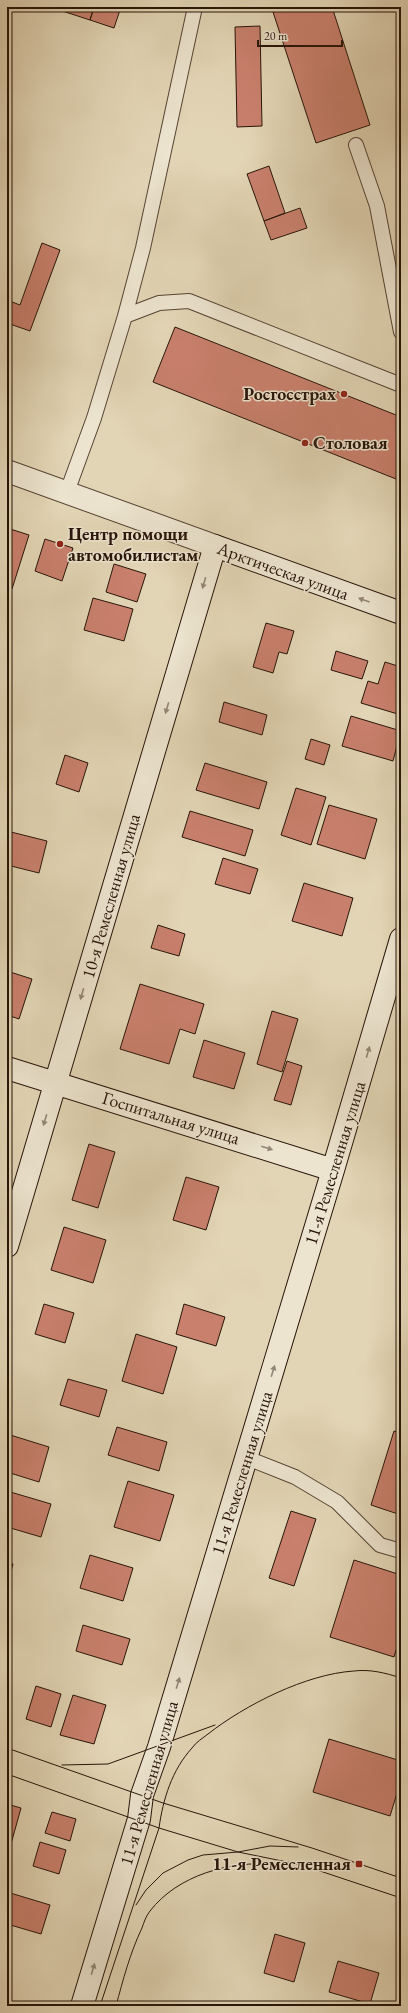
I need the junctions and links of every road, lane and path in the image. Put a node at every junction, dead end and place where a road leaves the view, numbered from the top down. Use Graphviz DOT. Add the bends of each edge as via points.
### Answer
graph roads {
  1 [pos="195,7"];
  2 [pos="356,145"];
  3 [pos="125,316"];
  4 [pos="401,332"];
  5 [pos="401,385"];
  6 [pos="7,471"];
  7 [pos="67,492"];
  8 [pos="215,546"];
  9 [pos="401,613"];
  10 [pos="400,943"];
  11 [pos="7,1068"];
  12 [pos="56,1082"];
  13 [pos="333,1170"];
  14 [pos="7,1246"];
  15 [pos="247,1458"];
  16 [pos="401,1551"];
  17 [pos="82,2006"];
  1 -- 3 [label="lane" via="143,248"];
  2 -- 4 [label="lane" via="377,206"];
  3 -- 5 [label="lane" via="159,303 189,301"];
  3 -- 7 [label="lane" via="94,418"];
  6 -- 7 [label="main road, Арктическая улица"];
  7 -- 8 [label="main road, Арктическая улица"];
  9 -- 8 [label="main road, Арктическая улица, one-way"];
  8 -- 12 [label="main road, 10-я Ремесленная улица, one-way"];
  13 -- 10 [label="main road, 11-я Ремесленная улица, one-way"];
  11 -- 12 [label="main road, Госпитальная улица"];
  12 -- 13 [label="main road, Госпитальная улица, one-way"];
  12 -- 14 [label="main road, 10-я Ремесленная улица, one-way"];
  15 -- 13 [label="main road, 11-я Ремесленная улица, one-way"];
  15 -- 16 [label="lane" via="295,1477 337,1502 380,1545"];
  17 -- 15 [label="main road, 11-я Ремесленная улица, one-way" via="139,1819 142,1795"];
}
